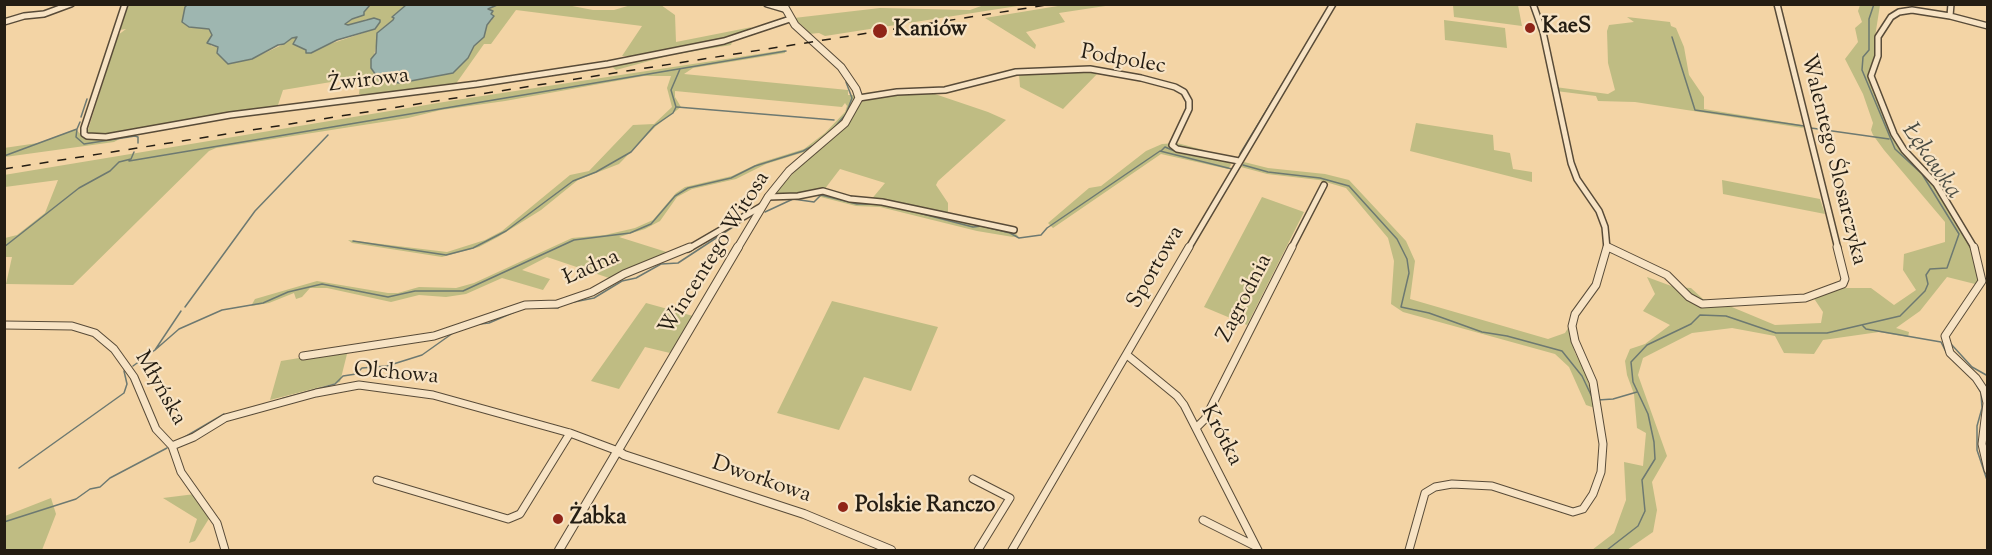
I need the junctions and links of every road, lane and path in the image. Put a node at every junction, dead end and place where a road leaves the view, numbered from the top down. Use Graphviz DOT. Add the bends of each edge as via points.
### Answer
graph roads {
  1 [pos="71,4"];
  2 [pos="125,4"];
  3 [pos="767,4"];
  4 [pos="1333,4"];
  5 [pos="1533,4"];
  6 [pos="1777,4"];
  7 [pos="1951,4"];
  8 [pos="783,7"];
  9 [pos="1950,16"];
  10 [pos="790,19"];
  11 [pos="5,22"];
  12 [pos="1988,26"];
  13 [pos="859,98"];
  14 [pos="1239,161"];
  15 [pos="1324,185"];
  16 [pos="768,197"];
  17 [pos="762,206"];
  18 [pos="1014,230"];
  19 [pos="1606,247"];
  20 [pos="1985,281"];
  21 [pos="4,325"];
  22 [pos="1127,355"];
  23 [pos="303,356"];
  24 [pos="1197,427"];
  25 [pos="570,433"];
  26 [pos="172,446"];
  27 [pos="618,450"];
  28 [pos="1988,470"];
  29 [pos="973,479"];
  30 [pos="377,480"];
  31 [pos="1203,520"];
  32 [pos="1257,548"];
  33 [pos="225,550"];
  34 [pos="559,550"];
  35 [pos="891,550"];
  36 [pos="978,550"];
  37 [pos="1012,550"];
  38 [pos="1409,550"];
  1 -- 11 [label="street"];
  2 -- 10 [label="street, Żwirowa" via="84,128 87,136 106,137 608,64 724,41"];
  3 -- 8 [label="street"];
  4 -- 14 [label="street, Sportowa"];
  5 -- 19 [label="street" via="1571,163 1599,211"];
  6 -- 19 [label="street, Walentego Ślosarczyka" via="1845,279 1843,284 1805,298 1702,304 1667,275"];
  7 -- 9 [label="street"];
  8 -- 10 [label="street"];
  9 -- 12 [label="street"];
  9 -- 20 [label="street" via="1912,10 1891,17 1878,37 1878,56 1871,76 1894,134 1936,184 1977,252"];
  10 -- 13 [label="street" via="841,67"];
  13 -- 14 [label="street, Podpolec" via="945,90 1016,72 1075,68 1100,71 1165,83 1184,92 1189,109 1172,145"];
  13 -- 16 [label="street, Wincentego Witosa" via="845,123 789,171"];
  14 -- 22 [label="street, Sportowa"];
  15 -- 24 [label="street, Zagrodnia" via="1205,419"];
  16 -- 17 [label="street, Wincentego Witosa"];
  16 -- 18 [label="street" via="823,190 850,199"];
  17 -- 23 [label="street, Ładna" via="681,253 557,304 525,305 434,336"];
  17 -- 27 [label="street, Wincentego Witosa"];
  19 -- 38 [label="street" via="1596,285 1575,314 1572,326 1593,382 1603,444 1601,472 1593,494 1583,509 1573,512 1492,486 1435,487 1425,493"];
  20 -- 28 [label="street" via="1945,336 1950,353 1984,390 1987,403 1982,444"];
  21 -- 26 [label="street, Młyńska" via="72,326 95,333 114,349 134,377 156,429"];
  22 -- 24 [label="street, Krótka" via="1177,396"];
  22 -- 37 [label="street, Sportowa"];
  24 -- 32 [label="street, Krótka"];
  25 -- 26 [label="street, Olchowa" via="433,395 359,385 225,418"];
  25 -- 27 [label="street, Olchowa"];
  25 -- 30 [label="street" via="520,514 508,519"];
  26 -- 33 [label="street, Młyńska" via="181,472 217,523"];
  27 -- 34 [label="street, Wincentego Witosa"];
  27 -- 35 [label="street, Dworkowa" via="804,514"];
  29 -- 36 [label="street" via="1010,498"];
  31 -- 32 [label="street"];
}
